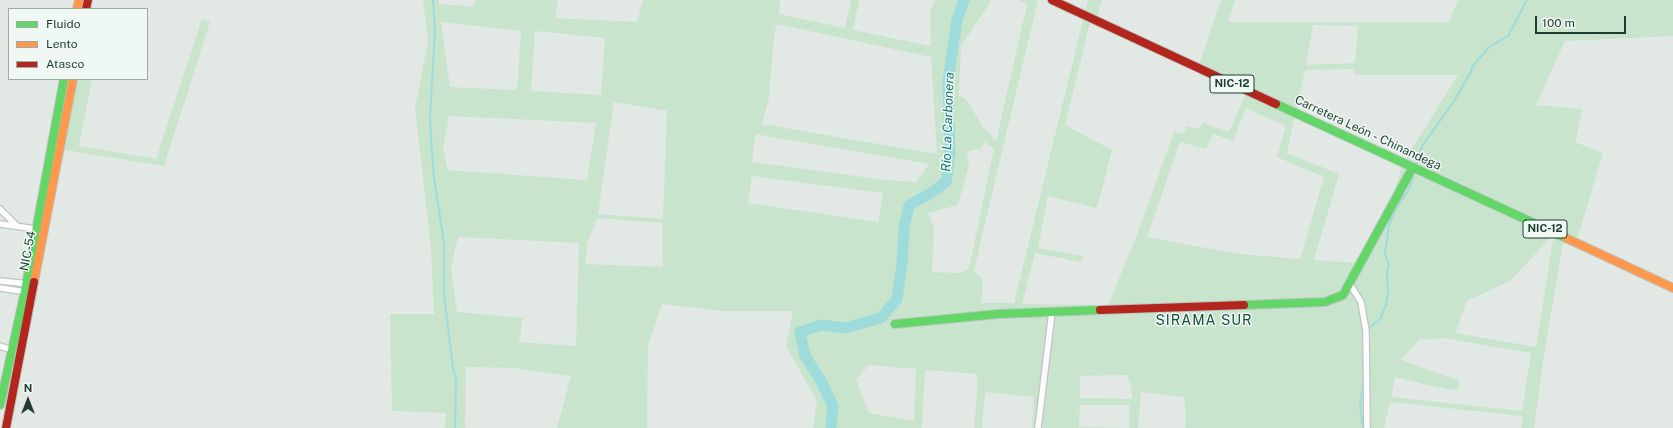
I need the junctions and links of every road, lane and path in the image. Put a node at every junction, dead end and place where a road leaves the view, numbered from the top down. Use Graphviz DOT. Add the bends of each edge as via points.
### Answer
graph roads {
  1 [pos="1052,0"];
  2 [pos="64,80"];
  3 [pos="73,80"];
  4 [pos="52,165"];
  5 [pos="1415,168"];
  6 [pos="0,209"];
  7 [pos="0,224"];
  8 [pos="18,226"];
  9 [pos="36,229"];
  10 [pos="34,262"];
  11 [pos="0,281"];
  12 [pos="1349,283"];
  13 [pos="0,288"];
  14 [pos="29,288"];
  15 [pos="1673,288"];
  16 [pos="1052,312"];
  17 [pos="895,324"];
  18 [pos="0,346"];
  19 [pos="16,351"];
  20 [pos="0,405"];
  21 [pos="6,428"];
  22 [pos="1038,428"];
  23 [pos="1366,428"];
  1 -- 5 [label="main road, Carretera León - Chinandega / NIC-12"];
  2 -- 4 [label="main road, NIC-54 / NIC-54"];
  3 -- 4 [label="main road, NIC-54 / NIC-54"];
  4 -- 9 [label="main road, NIC-54 / NIC-54"];
  4 -- 10 [label="main road, NIC-54 / NIC-54"];
  5 -- 12 [label="main road"];
  5 -- 15 [label="main road, Carretera León - Chinandega / NIC-12"];
  6 -- 8 [label="street"];
  7 -- 8 [label="street"];
  8 -- 9 [label="street"];
  9 -- 10 [label="main road, NIC-54 / NIC-54"];
  10 -- 14 [label="main road, NIC-54 / NIC-54"];
  11 -- 14 [label="street"];
  12 -- 16 [label="main road" via="1343,295 1325,302"];
  12 -- 23 [label="street" via="1361,302 1366,331"];
  13 -- 14 [label="street"];
  14 -- 19 [label="main road, NIC-54 / NIC-54"];
  16 -- 17 [label="main road" via="998,314"];
  16 -- 22 [label="street"];
  18 -- 19 [label="street"];
  19 -- 20 [label="main road, NIC-54 / NIC-54"];
  19 -- 21 [label="main road, NIC-54 / NIC-54"];
}
